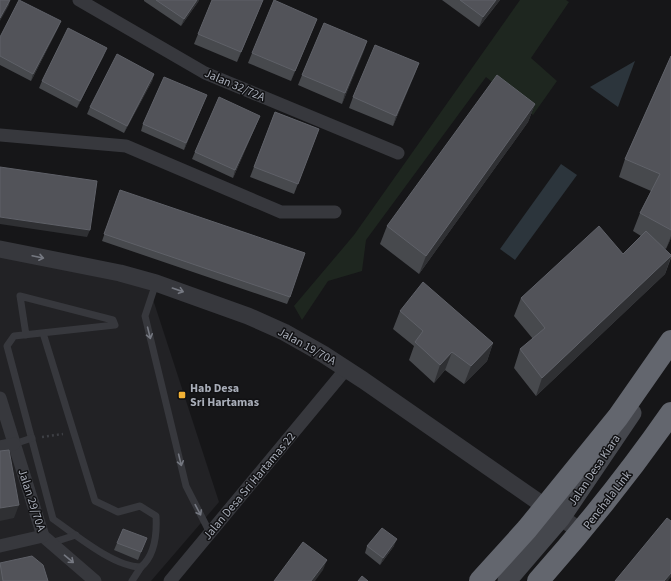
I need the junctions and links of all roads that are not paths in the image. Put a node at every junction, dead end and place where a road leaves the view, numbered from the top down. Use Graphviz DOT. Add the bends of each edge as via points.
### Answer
graph roads {
  1 [pos="79,0"];
  2 [pos="0,135"];
  3 [pos="398,153"];
  4 [pos="335,212"];
  5 [pos="0,249"];
  6 [pos="156,283"];
  7 [pos="43,333"];
  8 [pos="26,335"];
  9 [pos="671,341"];
  10 [pos="671,353"];
  11 [pos="671,360"];
  12 [pos="346,369"];
  13 [pos="363,380"];
  14 [pos="328,392"];
  15 [pos="0,398"];
  16 [pos="671,404"];
  17 [pos="671,413"];
  18 [pos="32,438"];
  19 [pos="14,444"];
  20 [pos="0,447"];
  21 [pos="568,523"];
  22 [pos="210,532"];
  23 [pos="76,535"];
  24 [pos="47,540"];
  25 [pos="0,546"];
  26 [pos="141,567"];
  27 [pos="95,581"];
  28 [pos="132,581"];
  29 [pos="170,581"];
  30 [pos="480,581"];
  31 [pos="498,581"];
  32 [pos="507,581"];
  33 [pos="529,581"];
  34 [pos="538,581"];
  1 -- 3 [label="street, Jalan 32/72A" via="205,73"];
  2 -- 4 [label="street" via="126,146 280,212"];
  5 -- 6 [label="street, Jalan 19/70A, one-way"];
  6 -- 12 [label="street, Jalan 19/70A, one-way" via="209,301 284,332"];
  6 -- 22 [label="lane, one-way" via="144,316 186,486"];
  7 -- 8 [label="lane"];
  7 -- 8 [label="lane" via="115,325 113,320 20,296"];
  7 -- 26 [label="lane" via="95,501 118,512 140,506 156,516 157,532 149,561"];
  8 -- 18 [label="lane" via="14,336 7,346"];
  9 -- 30 [label="highway, bridge" via="618,416"];
  10 -- 21 [label="main road, Jalan Desa Kiara"];
  11 -- 31 [label="highway" via="638,410"];
  12 -- 13 [label="street, Jalan 19/70A"];
  12 -- 14 [label="street, Jalan Desa Sri Hartamas 22"];
  13 -- 14 [label="street, Jalan Desa Sri Hartamas 22" via="344,381"];
  13 -- 21 [label="street, Jalan 19/70A"];
  14 -- 22 [label="street, Jalan Desa Sri Hartamas 22"];
  15 -- 19 [label="street, Jalan 29/70A"];
  16 -- 21 [label="main road, Jalan Desa Kiara"];
  17 -- 34 [label="highway, Penchala Link" via="635,465 587,526"];
  18 -- 19 [label="lane"];
  18 -- 23 [label="lane" via="53,519"];
  19 -- 20 [label="street"];
  19 -- 24 [label="street, Jalan 29/70A"];
  21 -- 32 [label="main road, Jalan Desa Kiara"];
  21 -- 33 [label="main road, Jalan Desa Kiara"];
  22 -- 29 [label="street, Jalan Desa Sri Hartamas 22"];
  23 -- 24 [label="lane"];
  23 -- 26 [label="lane" via="123,564"];
  24 -- 25 [label="street"];
  24 -- 27 [label="street, Jalan 29/70A, one-way"];
  26 -- 28 [label="lane"];
}
